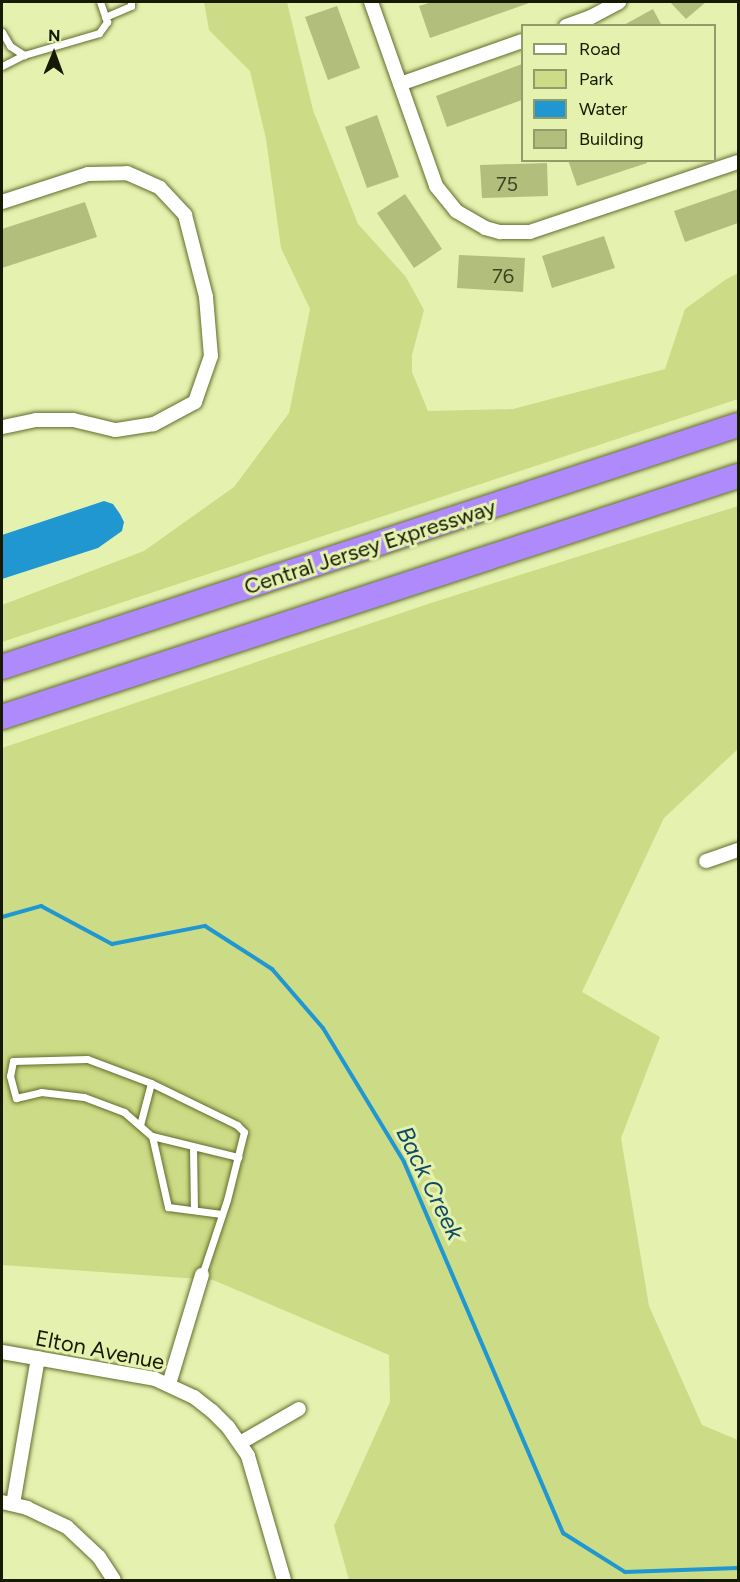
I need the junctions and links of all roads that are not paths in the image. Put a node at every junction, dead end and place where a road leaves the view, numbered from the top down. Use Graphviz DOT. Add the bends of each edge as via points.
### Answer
graph roads {
  1 [pos="100,2"];
  2 [pos="131,2"];
  3 [pos="371,2"];
  4 [pos="619,2"];
  5 [pos="105,17"];
  6 [pos="572,24"];
  7 [pos="2,32"];
  8 [pos="521,41"];
  9 [pos="24,55"];
  10 [pos="2,66"];
  11 [pos="400,84"];
  12 [pos="738,162"];
  13 [pos="2,202"];
  14 [pos="738,425"];
  15 [pos="2,427"];
  16 [pos="738,476"];
  17 [pos="2,667"];
  18 [pos="2,717"];
  19 [pos="738,850"];
  20 [pos="706,861"];
  21 [pos="151,1083"];
  22 [pos="140,1125"];
  23 [pos="152,1136"];
  24 [pos="193,1146"];
  25 [pos="238,1157"];
  26 [pos="194,1209"];
  27 [pos="222,1214"];
  28 [pos="202,1275"];
  29 [pos="2,1352"];
  30 [pos="38,1358"];
  31 [pos="170,1384"];
  32 [pos="299,1409"];
  33 [pos="240,1443"];
  34 [pos="7,1503"];
  35 [pos="114,1581"];
  36 [pos="284,1581"];
  1 -- 5 [label="lane"];
  2 -- 5 [label="lane"];
  3 -- 11 [label="street"];
  4 -- 6 [label="street"];
  5 -- 9 [label="lane" via="107,22 99,33"];
  7 -- 9 [label="lane" via="10,46"];
  8 -- 11 [label="street"];
  9 -- 10 [label="lane"];
  11 -- 12 [label="street" via="436,186 470,221 500,232 530,232"];
  13 -- 15 [label="street" via="88,174 126,173 160,188 185,215 206,297 211,356 195,402 154,424 115,430 73,420 36,420"];
  14 -- 17 [label="highway, Central Jersey Expressway"];
  16 -- 18 [label="highway"];
  19 -- 20 [label="street"];
  21 -- 22 [label="lane"];
  21 -- 22 [label="lane" via="87,1059 13,1061 10,1077 16,1098 41,1092 84,1097 124,1112"];
  21 -- 25 [label="lane" via="237,1125 244,1132"];
  22 -- 23 [label="lane"];
  23 -- 24 [label="lane"];
  23 -- 26 [label="lane" via="168,1207"];
  24 -- 25 [label="lane"];
  24 -- 26 [label="lane"];
  25 -- 27 [label="lane"];
  26 -- 27 [label="lane"];
  27 -- 28 [label="lane"];
  28 -- 31 [label="street"];
  29 -- 30 [label="street, Elton Avenue"];
  30 -- 31 [label="street, Elton Avenue"];
  30 -- 34 [label="street"];
  31 -- 33 [label="street, Elton Avenue" via="212,1411"];
  32 -- 33 [label="street"];
  33 -- 36 [label="street, Elton Avenue" via="248,1456"];
  34 -- 35 [label="street" via="46,1515 67,1527 99,1557"];
}
